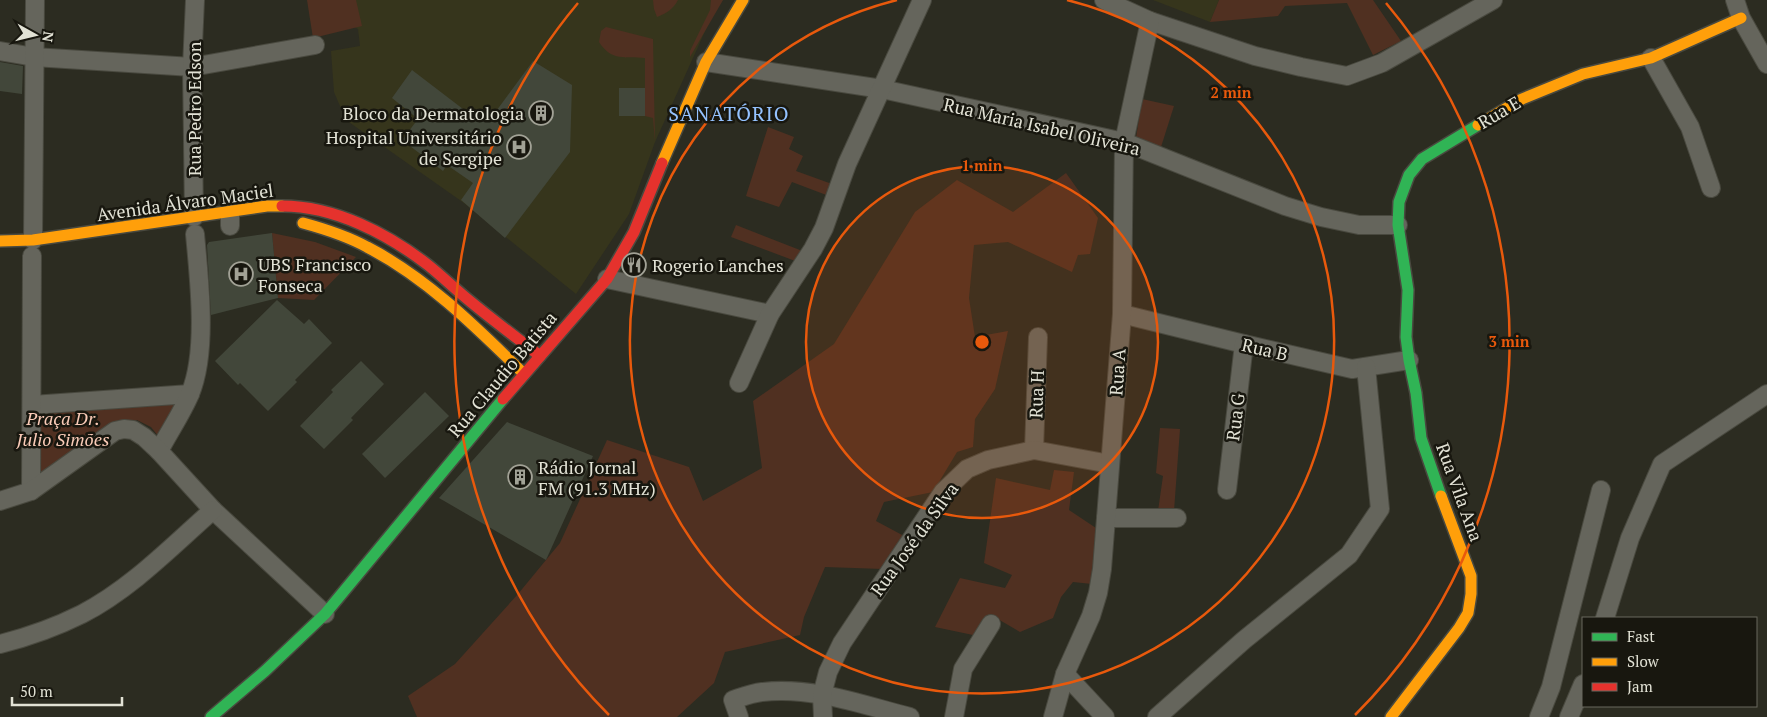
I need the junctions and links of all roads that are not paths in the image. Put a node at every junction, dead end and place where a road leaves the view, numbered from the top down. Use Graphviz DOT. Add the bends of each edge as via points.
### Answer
graph roads {
  1 [pos="35,0"];
  2 [pos="195,0"];
  3 [pos="743,0"];
  4 [pos="922,0"];
  5 [pos="1104,0"];
  6 [pos="1493,0"];
  7 [pos="1735,0"];
  8 [pos="1741,18"];
  9 [pos="1150,21"];
  10 [pos="316,45"];
  11 [pos="0,51"];
  12 [pos="34,57"];
  13 [pos="1651,58"];
  14 [pos="706,62"];
  15 [pos="1767,64"];
  16 [pos="192,67"];
  17 [pos="882,89"];
  18 [pos="1124,142"];
  19 [pos="1711,188"];
  20 [pos="295,222"];
  21 [pos="1398,224"];
  22 [pos="196,229"];
  23 [pos="0,241"];
  24 [pos="33,252"];
  25 [pos="607,279"];
  26 [pos="770,314"];
  27 [pos="1122,314"];
  28 [pos="1038,337"];
  29 [pos="1244,344"];
  30 [pos="540,356"];
  31 [pos="1409,360"];
  32 [pos="1366,366"];
  33 [pos="524,374"];
  34 [pos="739,383"];
  35 [pos="190,394"];
  36 [pos="1767,394"];
  37 [pos="32,405"];
  38 [pos="159,450"];
  39 [pos="1034,450"];
  40 [pos="1110,464"];
  41 [pos="1227,490"];
  42 [pos="1601,490"];
  43 [pos="31,491"];
  44 [pos="0,501"];
  45 [pos="213,510"];
  46 [pos="1106,518"];
  47 [pos="1177,518"];
  48 [pos="325,614"];
  49 [pos="1605,617"];
  50 [pos="990,624"];
  51 [pos="0,644"];
  52 [pos="1064,674"];
  53 [pos="1582,686"];
  54 [pos="822,695"];
  55 [pos="211,717"];
  56 [pos="740,717"];
  57 [pos="823,717"];
  58 [pos="910,717"];
  59 [pos="954,717"];
  60 [pos="1053,717"];
  61 [pos="1105,717"];
  62 [pos="1157,717"];
  63 [pos="1391,717"];
  64 [pos="1539,717"];
  65 [pos="1569,717"];
  1 -- 12 [label="street"];
  2 -- 16 [label="street, Rua Pedro Edson"];
  3 -- 14 [label="street, Rua Claudio Batista"];
  4 -- 17 [label="street"];
  5 -- 9 [label="street"];
  6 -- 9 [label="street" via="1390,58 1347,76 1255,56"];
  7 -- 8 [label="street"];
  8 -- 13 [label="street, Rua E"];
  8 -- 15 [label="street"];
  9 -- 18 [label="street, Rua A"];
  10 -- 16 [label="street"];
  11 -- 12 [label="street"];
  12 -- 16 [label="street"];
  12 -- 24 [label="street"];
  13 -- 19 [label="street" via="1690,127"];
  13 -- 21 [label="street, Rua E" via="1582,74 1522,99 1422,159 1409,174 1403,188"];
  14 -- 17 [label="street, Rua Maria Isabel Oliveira"];
  14 -- 25 [label="street, Rua Claudio Batista" via="634,232"];
  16 -- 22 [label="street, Rua Pedro Edson"];
  17 -- 18 [label="street, Rua Maria Isabel Oliveira"];
  17 -- 26 [label="street" via="847,164 819,240"];
  18 -- 21 [label="street, Rua Maria Isabel Oliveira" via="1320,217 1359,225"];
  18 -- 27 [label="street, Rua A"];
  20 -- 33 [label="street" via="316,226 352,240 415,276"];
  21 -- 31 [label="street, Rua Vila Ana" via="1408,290 1406,327"];
  22 -- 24 [label="street, Avenida Álvaro Maciel"];
  22 -- 30 [label="street, Avenida Álvaro Maciel" via="231,222 267,206 292,206 330,214 380,234 421,260"];
  22 -- 35 [label="street, Rua Pedro Edson" via="199,353"];
  23 -- 24 [label="street, Avenida Álvaro Maciel"];
  24 -- 37 [label="street"];
  25 -- 26 [label="street"];
  25 -- 30 [label="street, Rua Claudio Batista"];
  26 -- 34 [label="street"];
  27 -- 29 [label="street, Rua B"];
  27 -- 40 [label="street, Rua A"];
  28 -- 39 [label="street, Rua H"];
  29 -- 32 [label="street, Rua B" via="1352,369"];
  29 -- 41 [label="street, Rua G"];
  30 -- 33 [label="street, Rua Claudio Batista"];
  31 -- 32 [label="street, Rua B"];
  31 -- 63 [label="street, Rua Vila Ana" via="1421,438 1470,570 1471,594 1468,613 1459,628"];
  32 -- 62 [label="street" via="1380,509 1349,556 1244,640"];
  33 -- 48 [label="street, Rua Claudio Batista"];
  35 -- 37 [label="street"];
  35 -- 38 [label="street, Rua Pedro Edson"];
  36 -- 49 [label="street" via="1662,464 1630,538"];
  37 -- 43 [label="street"];
  38 -- 43 [label="street" via="133,430 115,431"];
  38 -- 45 [label="street"];
  39 -- 40 [label="street, Rua José da Silva"];
  39 -- 54 [label="street, Rua José da Silva" via="967,469 943,492 850,630 834,659"];
  40 -- 46 [label="street, Rua A"];
  42 -- 64 [label="street" via="1551,687"];
  43 -- 44 [label="street"];
  45 -- 48 [label="street"];
  45 -- 51 [label="street" via="140,575 99,604 47,629"];
  46 -- 47 [label="street"];
  46 -- 52 [label="street, Rua A" via="1098,593"];
  48 -- 55 [label="street, Rua Claudio Batista"];
  50 -- 59 [label="street" via="964,669"];
  52 -- 60 [label="street, Rua A"];
  52 -- 61 [label="street"];
  53 -- 65 [label="street"];
  54 -- 56 [label="street" via="776,691 750,694 732,700"];
  54 -- 57 [label="street, Rua José da Silva"];
  54 -- 58 [label="street"];
}
